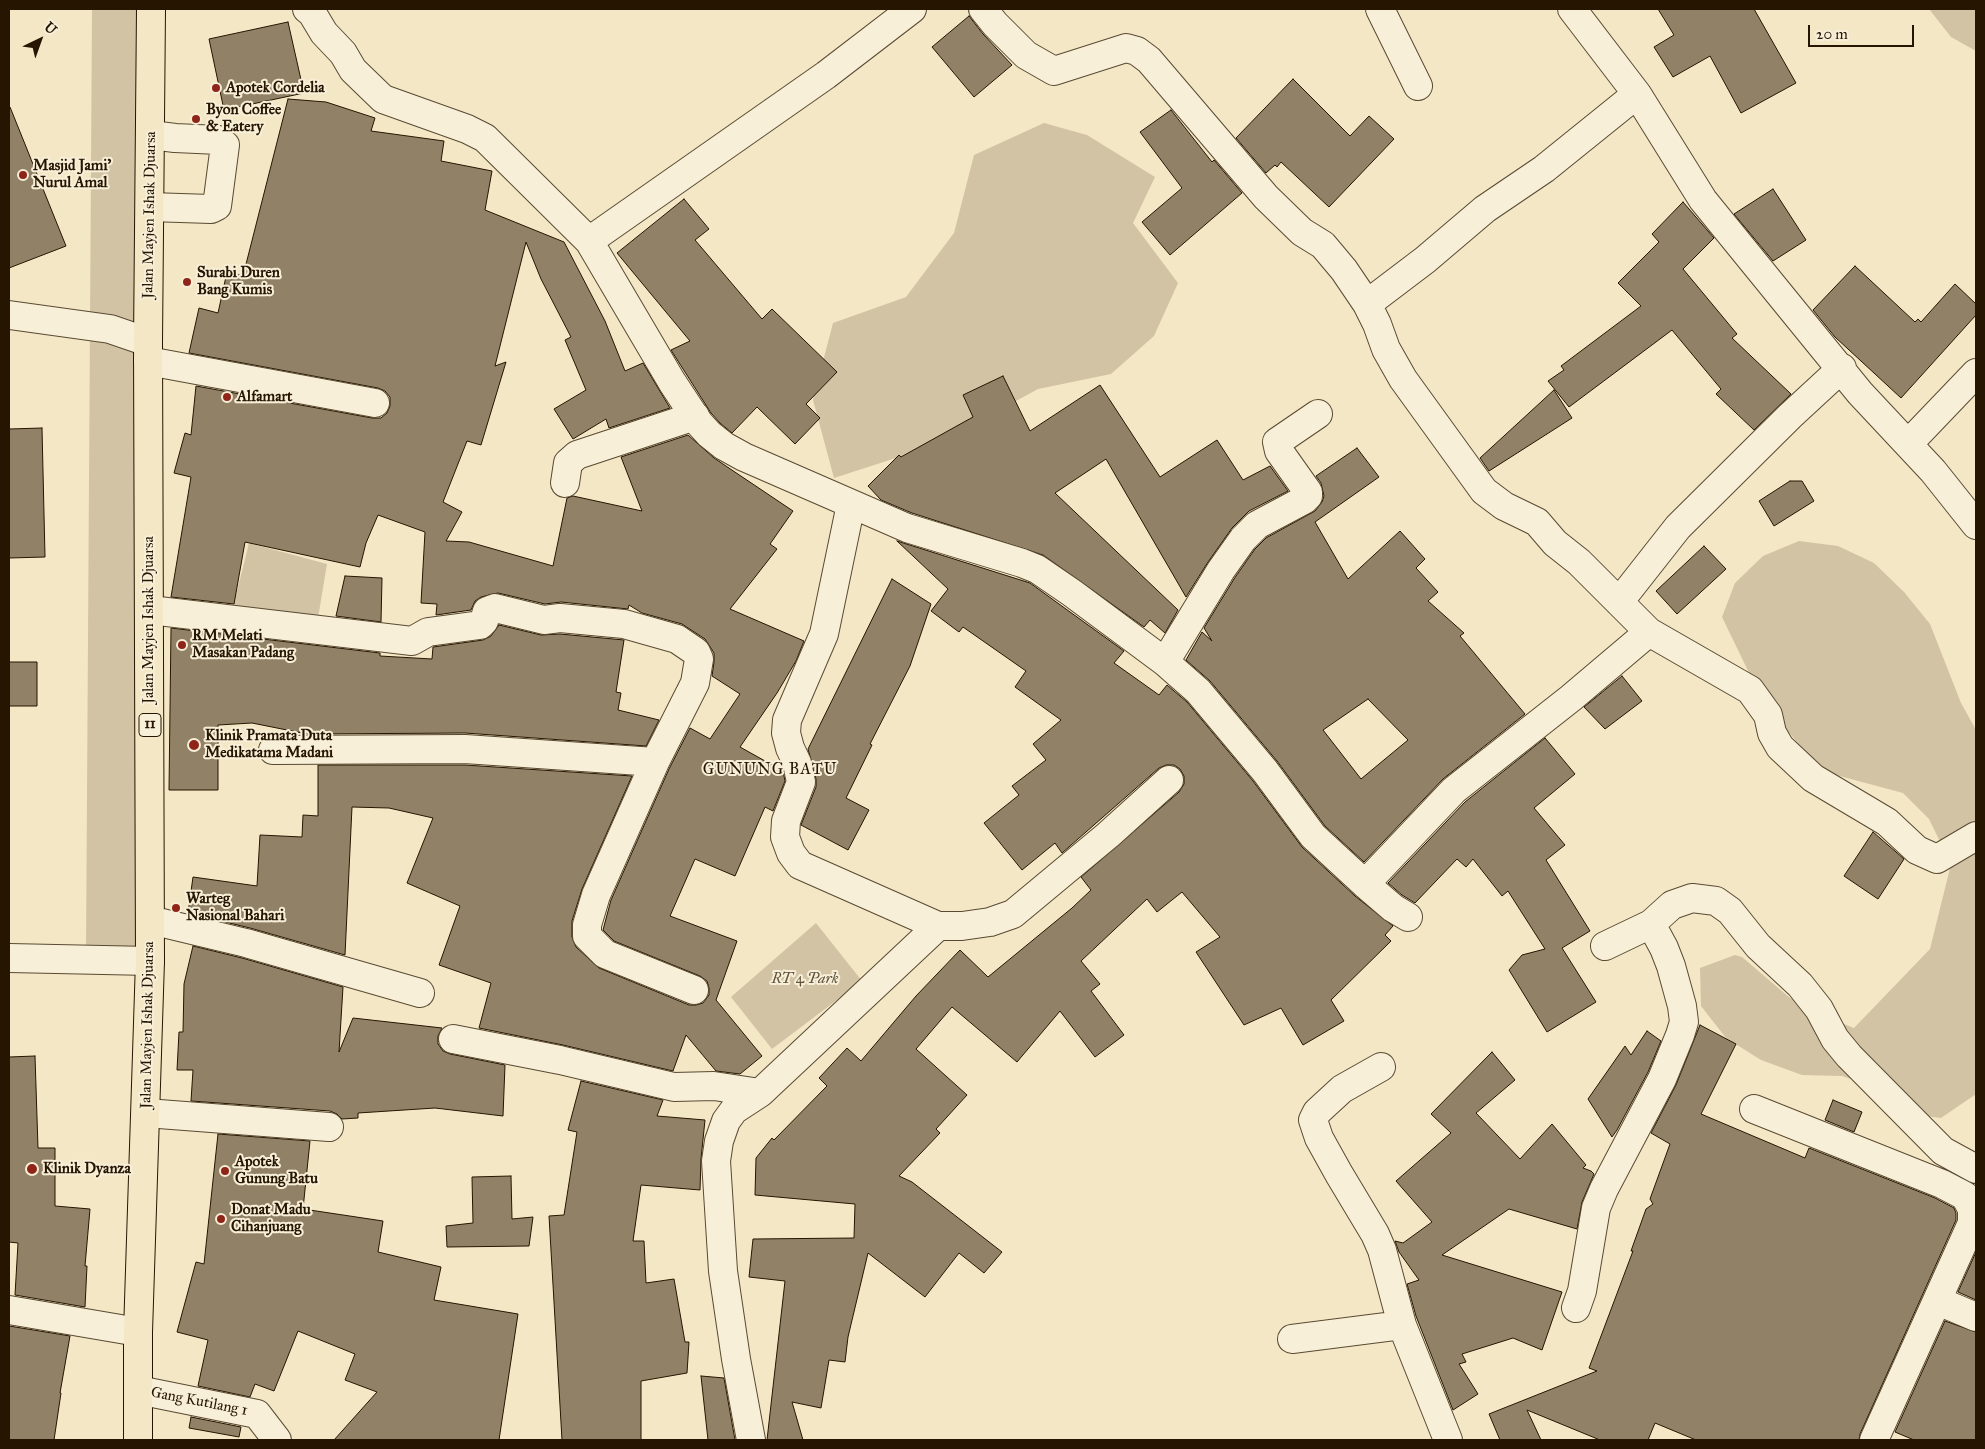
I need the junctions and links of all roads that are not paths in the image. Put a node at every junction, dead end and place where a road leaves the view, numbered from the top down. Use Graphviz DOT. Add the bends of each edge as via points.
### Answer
graph roads {
  1 [pos="151,9"];
  2 [pos="307,9"];
  3 [pos="912,9"];
  4 [pos="983,9"];
  5 [pos="1380,9"];
  6 [pos="1572,9"];
  7 [pos="1418,86"];
  8 [pos="1637,94"];
  9 [pos="151,135"];
  10 [pos="150,208"];
  11 [pos="589,241"];
  12 [pos="1366,304"];
  13 [pos="9,315"];
  14 [pos="148,351"];
  15 [pos="1842,368"];
  16 [pos="1976,373"];
  17 [pos="375,403"];
  18 [pos="1318,414"];
  19 [pos="695,416"];
  20 [pos="1908,444"];
  21 [pos="566,483"];
  22 [pos="851,504"];
  23 [pos="1976,525"];
  24 [pos="1619,602"];
  25 [pos="150,610"];
  26 [pos="1649,632"];
  27 [pos="1165,662"];
  28 [pos="273,750"];
  29 [pos="655,762"];
  30 [pos="1170,780"];
  31 [pos="1976,836"];
  32 [pos="1364,884"];
  33 [pos="1408,917"];
  34 [pos="150,920"];
  35 [pos="1652,924"];
  36 [pos="938,926"];
  37 [pos="1605,946"];
  38 [pos="9,958"];
  39 [pos="150,960"];
  40 [pos="694,990"];
  41 [pos="420,992"];
  42 [pos="453,1040"];
  43 [pos="1381,1067"];
  44 [pos="760,1093"];
  45 [pos="1754,1108"];
  46 [pos="146,1113"];
  47 [pos="328,1128"];
  48 [pos="1976,1169"];
  49 [pos="1938,1300"];
  50 [pos="1576,1308"];
  51 [pos="9,1310"];
  52 [pos="1976,1318"];
  53 [pos="1402,1325"];
  54 [pos="138,1332"];
  55 [pos="1292,1338"];
  56 [pos="138,1390"];
  57 [pos="138,1440"];
  58 [pos="277,1440"];
  59 [pos="751,1440"];
  60 [pos="1448,1440"];
  61 [pos="1874,1440"];
  1 -- 9 [label="main road, Jalan Mayjen Ishak Djuarsa / 11"];
  2 -- 11 [label="street" via="353,70 383,99 485,138"];
  3 -- 11 [label="street" via="826,75"];
  4 -- 12 [label="street" via="1026,55 1054,71 1113,50 1137,50 1266,197 1302,232 1323,245"];
  5 -- 7 [label="street"];
  6 -- 8 [label="street"];
  8 -- 12 [label="street"];
  8 -- 15 [label="street" via="1703,200"];
  9 -- 10 [label="main road, Jalan Mayjen Ishak Djuarsa / 11"];
  9 -- 10 [label="street" via="219,140 226,145 217,206 210,209"];
  10 -- 14 [label="main road, Jalan Mayjen Ishak Djuarsa / 11"];
  11 -- 19 [label="street"];
  12 -- 24 [label="street" via="1403,379 1484,491 1504,506 1537,522"];
  13 -- 14 [label="street" via="110,329"];
  14 -- 17 [label="street"];
  14 -- 25 [label="main road, Jalan Mayjen Ishak Djuarsa / 11"];
  15 -- 20 [label="street" via="1860,393"];
  15 -- 24 [label="street" via="1678,527"];
  16 -- 20 [label="street"];
  18 -- 27 [label="street" via="1277,442 1279,451 1308,496 1257,524 1243,539"];
  19 -- 21 [label="street" via="576,455 568,463"];
  19 -- 22 [label="street" via="724,446"];
  20 -- 23 [label="street"];
  22 -- 27 [label="street" via="907,528 1037,569"];
  22 -- 36 [label="street" via="824,634 787,720 786,733 801,782 786,821 785,838 800,865"];
  24 -- 26 [label="street"];
  25 -- 29 [label="street" via="412,641 428,632 480,625 487,611 495,608 544,620 560,618 624,624 677,639 696,652 699,668 695,683"];
  25 -- 34 [label="main road, Jalan Mayjen Ishak Djuarsa / 11"];
  26 -- 31 [label="street" via="1750,690 1768,715 1772,733 1780,747 1795,763 1813,778 1887,822 1918,850 1938,859"];
  26 -- 32 [label="street" via="1572,698 1454,790"];
  27 -- 32 [label="street" via="1210,704 1313,836"];
  28 -- 29 [label="street" via="466,749"];
  29 -- 40 [label="street" via="596,895 587,936 605,954"];
  30 -- 36 [label="street" via="1013,914 990,922"];
  32 -- 33 [label="street"];
  34 -- 39 [label="main road, Jalan Mayjen Ishak Djuarsa / 11"];
  34 -- 41 [label="street" via="246,943"];
  35 -- 37 [label="street"];
  35 -- 48 [label="street" via="1672,905 1692,898 1716,901 1730,911 1758,946 1809,995 1849,1056 1943,1151"];
  35 -- 50 [label="street" via="1671,966 1684,1022 1662,1079 1596,1208 1582,1291"];
  36 -- 44 [label="street"];
  38 -- 39 [label="street"];
  39 -- 46 [label="main road, Jalan Mayjen Ishak Djuarsa / 11"];
  42 -- 44 [label="street" via="560,1060 674,1087 714,1086"];
  43 -- 53 [label="street" via="1342,1089 1317,1112 1313,1120 1338,1174 1382,1250"];
  44 -- 59 [label="street" via="734,1110 726,1121 716,1161 723,1271"];
  45 -- 49 [label="street" via="1965,1196 1972,1209 1972,1223"];
  46 -- 47 [label="street"];
  46 -- 54 [label="main road, Jalan Mayjen Ishak Djuarsa / 11"];
  49 -- 52 [label="street"];
  49 -- 61 [label="street"];
  51 -- 54 [label="street"];
  53 -- 55 [label="street"];
  53 -- 60 [label="street"];
  54 -- 56 [label="main road, Jalan Mayjen Ishak Djuarsa / 11"];
  56 -- 57 [label="main road, Jalan Mayjen Ishak Djuarsa / 11"];
  56 -- 58 [label="street, Gang Kutilang 1" via="257,1414"];
}
